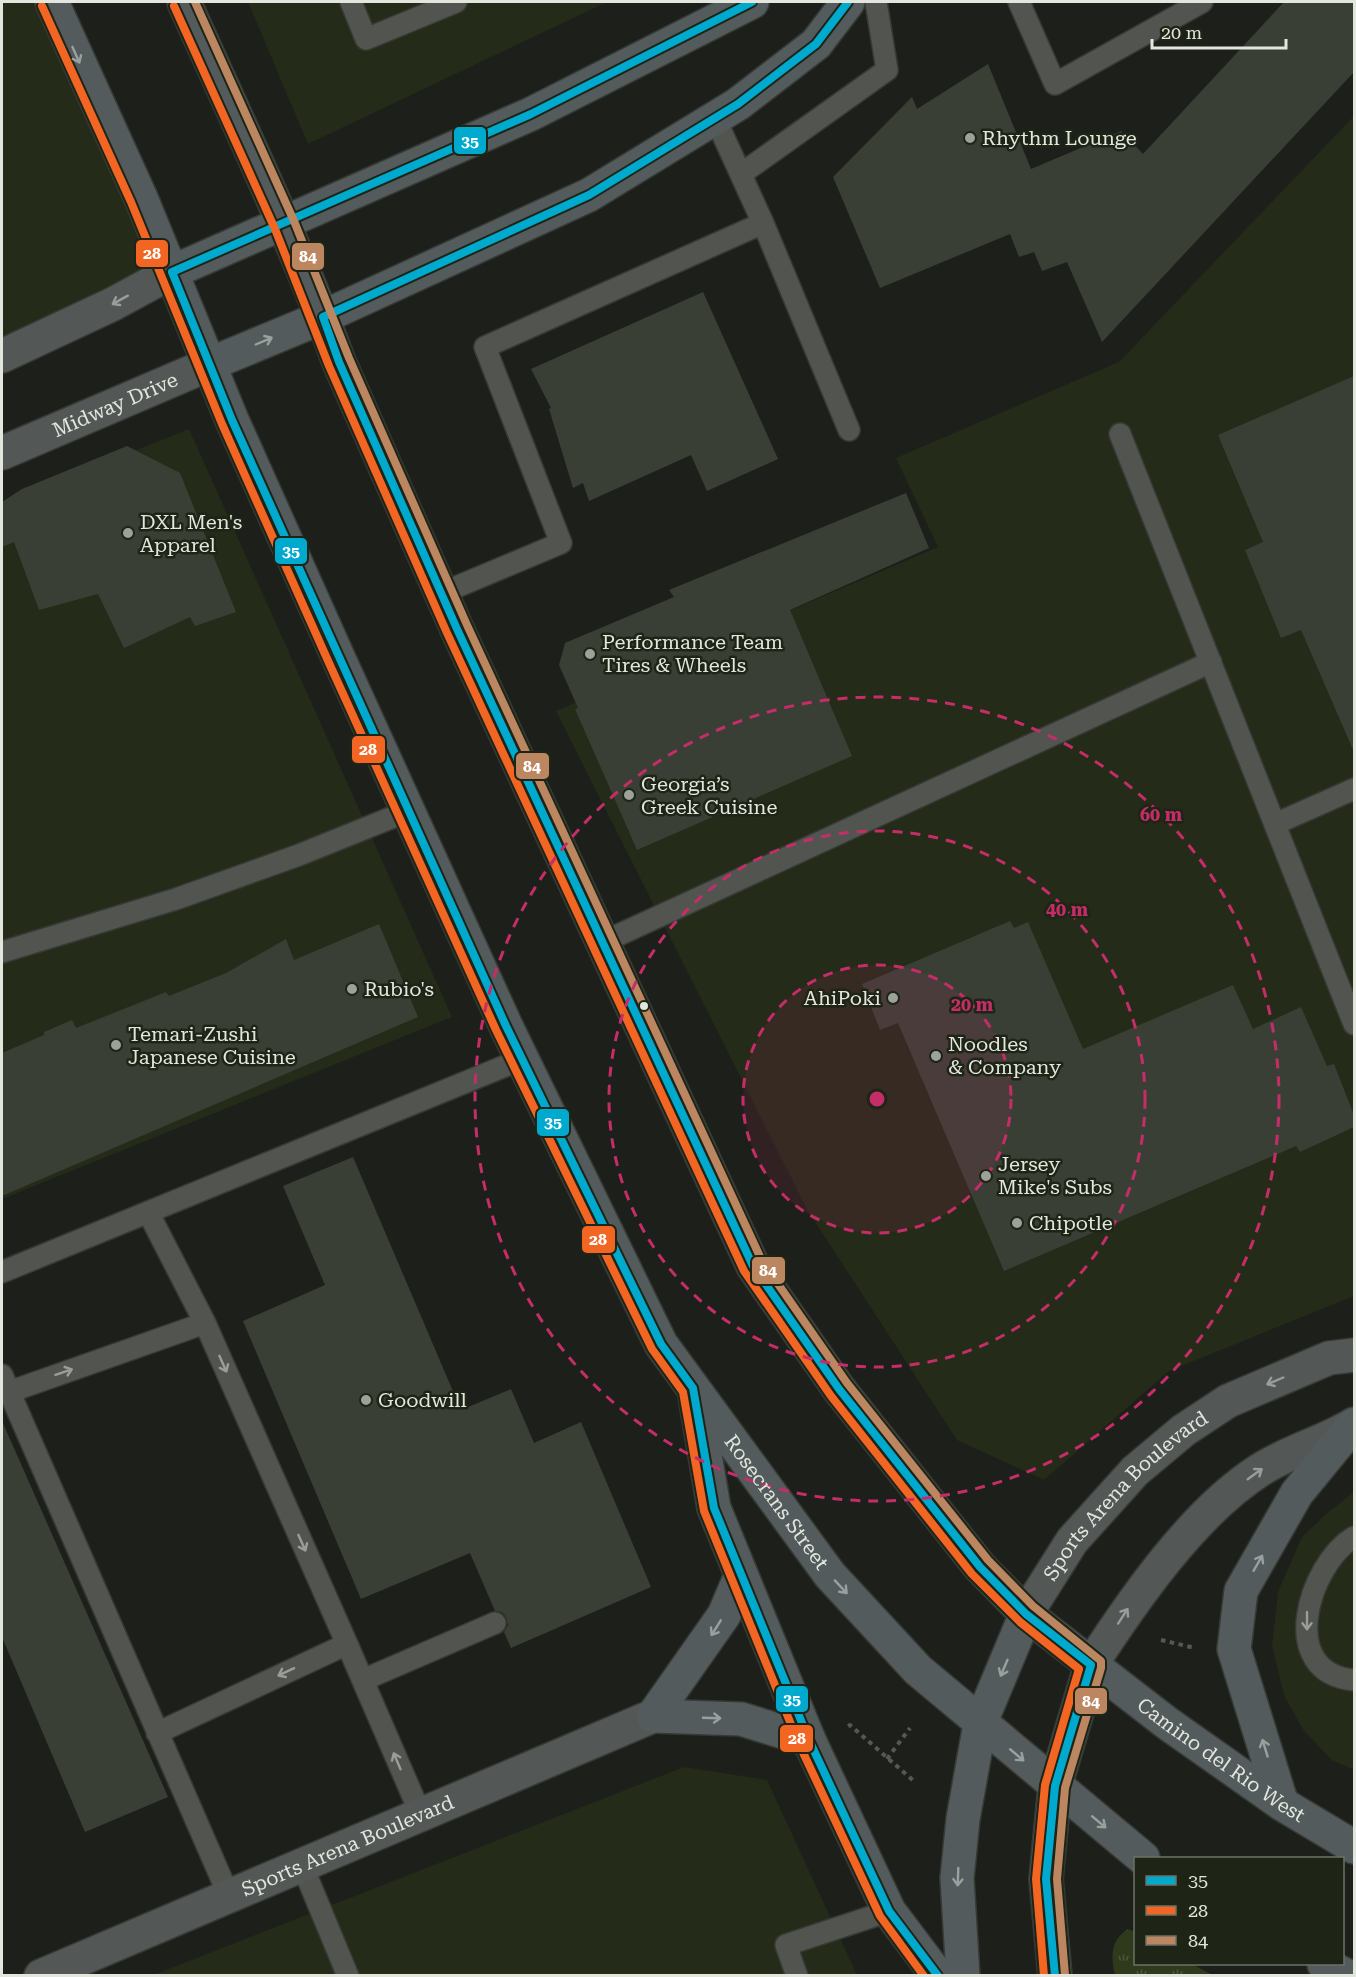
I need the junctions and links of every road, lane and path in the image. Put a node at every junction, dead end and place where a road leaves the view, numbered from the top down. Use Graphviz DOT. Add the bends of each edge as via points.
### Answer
graph roads {
  1 [pos="52,2"];
  2 [pos="184,2"];
  3 [pos="351,2"];
  4 [pos="456,2"];
  5 [pos="752,2"];
  6 [pos="848,2"];
  7 [pos="876,2"];
  8 [pos="1019,2"];
  9 [pos="1202,2"];
  10 [pos="715,118"];
  11 [pos="741,174"];
  12 [pos="283,223"];
  13 [pos="763,223"];
  14 [pos="171,272"];
  15 [pos="322,317"];
  16 [pos="2,356"];
  17 [pos="210,364"];
  18 [pos="849,430"];
  19 [pos="1120,434"];
  20 [pos="2,453"];
  21 [pos="442,593"];
  22 [pos="1210,662"];
  23 [pos="1354,789"];
  24 [pos="408,811"];
  25 [pos="1275,824"];
  26 [pos="601,943"];
  27 [pos="2,952"];
  28 [pos="1354,1024"];
  29 [pos="522,1059"];
  30 [pos="148,1212"];
  31 [pos="2,1272"];
  32 [pos="205,1323"];
  33 [pos="1354,1355"];
  34 [pos="5,1383"];
  35 [pos="693,1388"];
  36 [pos="1353,1425"];
  37 [pos="1354,1537"];
  38 [pos="741,1575"];
  39 [pos="1026,1614"];
  40 [pos="495,1623"];
  41 [pos="1161,1640"];
  42 [pos="346,1644"];
  43 [pos="1199,1649"];
  44 [pos="1091,1665"];
  45 [pos="363,1680"];
  46 [pos="1354,1680"];
  47 [pos="653,1716"];
  48 [pos="980,1724"];
  49 [pos="843,1728"];
  50 [pos="910,1728"];
  51 [pos="158,1733"];
  52 [pos="809,1740"];
  53 [pos="887,1759"];
  54 [pos="916,1783"];
  55 [pos="1055,1786"];
  56 [pos="1282,1804"];
  57 [pos="421,1815"];
  58 [pos="1354,1847"];
  59 [pos="1142,1857"];
  60 [pos="302,1865"];
  61 [pos="229,1896"];
  62 [pos="889,1911"];
  63 [pos="1326,1965"];
  64 [pos="41,1976"];
  65 [pos="348,1976"];
  66 [pos="797,1976"];
  67 [pos="938,1976"];
  68 [pos="963,1976"];
  69 [pos="1055,1976"];
  70 [pos="1347,1976"];
  1 -- 14 [label="main road, Rosecrans Street, one-way"];
  2 -- 12 [label="main road"];
  3 -- 4 [label="lane" via="366,39"];
  5 -- 12 [label="main road" via="531,114"];
  6 -- 10 [label="main road, Midway Drive" via="816,44"];
  7 -- 11 [label="lane" via="887,70"];
  8 -- 9 [label="lane" via="1055,84"];
  10 -- 11 [label="lane"];
  10 -- 15 [label="main road, Midway Drive" via="589,195"];
  11 -- 13 [label="lane"];
  12 -- 14 [label="main road"];
  12 -- 15 [label="main road"];
  13 -- 18 [label="lane"];
  13 -- 21 [label="lane" via="484,347 561,543"];
  14 -- 16 [label="main road, one-way"];
  14 -- 17 [label="main road, Rosecrans Street"];
  17 -- 15 [label="main road, Midway Drive, one-way"];
  15 -- 21 [label="main road"];
  17 -- 20 [label="main road, Midway Drive"];
  17 -- 24 [label="main road, Rosecrans Street"];
  19 -- 22 [label="lane"];
  21 -- 26 [label="main road"];
  22 -- 25 [label="lane"];
  22 -- 26 [label="lane"];
  23 -- 25 [label="lane"];
  24 -- 27 [label="lane" via="176,899"];
  24 -- 29 [label="main road, Rosecrans Street"];
  25 -- 28 [label="lane"];
  26 -- 39 [label="main road" via="753,1266 839,1389 980,1567"];
  29 -- 30 [label="lane"];
  29 -- 35 [label="main road, Rosecrans Street" via="661,1344"];
  30 -- 31 [label="lane"];
  30 -- 32 [label="lane"];
  34 -- 32 [label="lane, one-way"];
  32 -- 42 [label="lane, one-way"];
  33 -- 39 [label="main road, Sports Arena Boulevard, one-way" via="1329,1358 1228,1401 1184,1430 1135,1471 1072,1541"];
  34 -- 51 [label="lane"];
  35 -- 38 [label="main road" via="714,1508"];
  35 -- 48 [label="main road, Rosecrans Street, one-way" via="830,1575 929,1682"];
  44 -- 36 [label="main road, one-way" via="1131,1604 1213,1507 1260,1469"];
  56 -- 36 [label="main road, one-way" via="1234,1649 1241,1591 1297,1493"];
  37 -- 46 [label="lane, one-way" via="1329,1561 1306,1614 1313,1655 1327,1673"];
  38 -- 47 [label="main road, one-way" via="724,1615"];
  38 -- 52 [label="main road"];
  39 -- 44 [label="main road"];
  39 -- 48 [label="main road, Sports Arena Boulevard, one-way"];
  40 -- 45 [label="lane"];
  41 -- 43 [label="path"];
  42 -- 45 [label="lane"];
  42 -- 51 [label="lane, one-way"];
  44 -- 55 [label="main road"];
  44 -- 56 [label="main road, Camino del Rio West"];
  57 -- 45 [label="lane, one-way"];
  47 -- 52 [label="main road, one-way" via="741,1719"];
  47 -- 57 [label="main road, Sports Arena Boulevard"];
  48 -- 55 [label="main road, Rosecrans Street, one-way"];
  48 -- 68 [label="main road, one-way" via="957,1878"];
  49 -- 53 [label="path" via="850,1725"];
  50 -- 53 [label="path"];
  51 -- 61 [label="lane"];
  52 -- 62 [label="main road"];
  53 -- 54 [label="path"];
  55 -- 59 [label="main road, one-way"];
  55 -- 69 [label="main road" via="1046,1879"];
  56 -- 58 [label="main road, Camino del Rio West"];
  57 -- 60 [label="main road, Sports Arena Boulevard"];
  60 -- 61 [label="main road, Sports Arena Boulevard"];
  60 -- 65 [label="lane"];
  61 -- 64 [label="main road, Sports Arena Boulevard"];
  62 -- 66 [label="lane" via="786,1945"];
  62 -- 67 [label="main road"];
  63 -- 70 [label="main road"];
}
